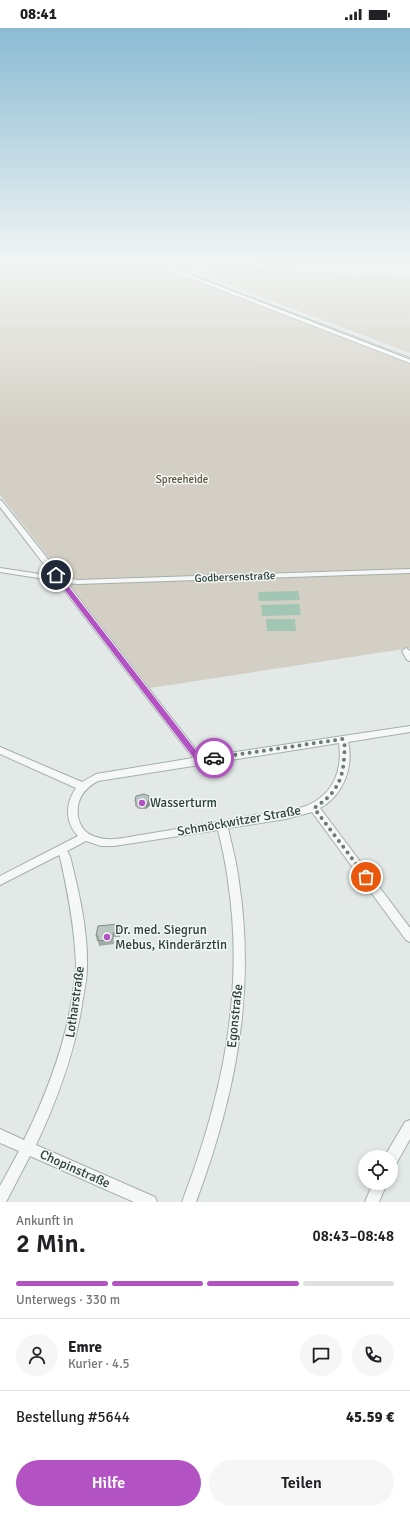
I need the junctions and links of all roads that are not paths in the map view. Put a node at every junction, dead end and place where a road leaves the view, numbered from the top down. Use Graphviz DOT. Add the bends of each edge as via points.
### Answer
graph roads {
  1 [pos="300,318"];
  2 [pos="307,318"];
  3 [pos="410,356"];
  4 [pos="410,361"];
  5 [pos="0,502"];
  6 [pos="0,570"];
  7 [pos="410,571"];
  8 [pos="61,580"];
  9 [pos="410,729"];
  10 [pos="343,739"];
  11 [pos="0,750"];
  12 [pos="198,760"];
  13 [pos="82,786"];
  14 [pos="314,808"];
  15 [pos="222,826"];
  16 [pos="85,837"];
  17 [pos="61,850"];
  18 [pos="0,881"];
  19 [pos="410,936"];
  20 [pos="410,1127"];
  21 [pos="0,1136"];
  22 [pos="28,1148"];
  23 [pos="396,1150"];
  24 [pos="377,1190"];
  25 [pos="0,1200"];
  26 [pos="150,1202"];
  27 [pos="189,1202"];
  28 [pos="372,1202"];
  1 -- 4 [label="main road"];
  2 -- 3 [label="main road"];
  5 -- 8 [label="street"];
  6 -- 8 [label="street, Godbersenstraße"];
  7 -- 8 [label="street, Godbersenstraße" via="86,582"];
  8 -- 12 [label="street"];
  9 -- 10 [label="street"];
  10 -- 12 [label="street"];
  10 -- 14 [label="street, Schmöckwitzer Straße" via="344,764 340,783"];
  11 -- 13 [label="street"];
  12 -- 13 [label="street" via="102,777 90,780"];
  13 -- 16 [label="street" via="74,801 73,817 78,832"];
  14 -- 15 [label="street, Schmöckwitzer Straße"];
  14 -- 19 [label="street"];
  15 -- 16 [label="street, Schmöckwitzer Straße" via="126,841 103,842"];
  15 -- 27 [label="street, Egonstraße" via="232,867 238,916 240,949 236,1020 228,1075 219,1111 201,1172"];
  16 -- 17 [label="street"];
  17 -- 18 [label="street"];
  17 -- 22 [label="street, Lotharstraße" via="65,856 79,922 82,962 77,1009 60,1077"];
  20 -- 23 [label="street"];
  21 -- 22 [label="street, Chopinstraße"];
  22 -- 25 [label="street, Lotharstraße"];
  22 -- 26 [label="street, Chopinstraße"];
  24 -- 28 [label="street"];
}
